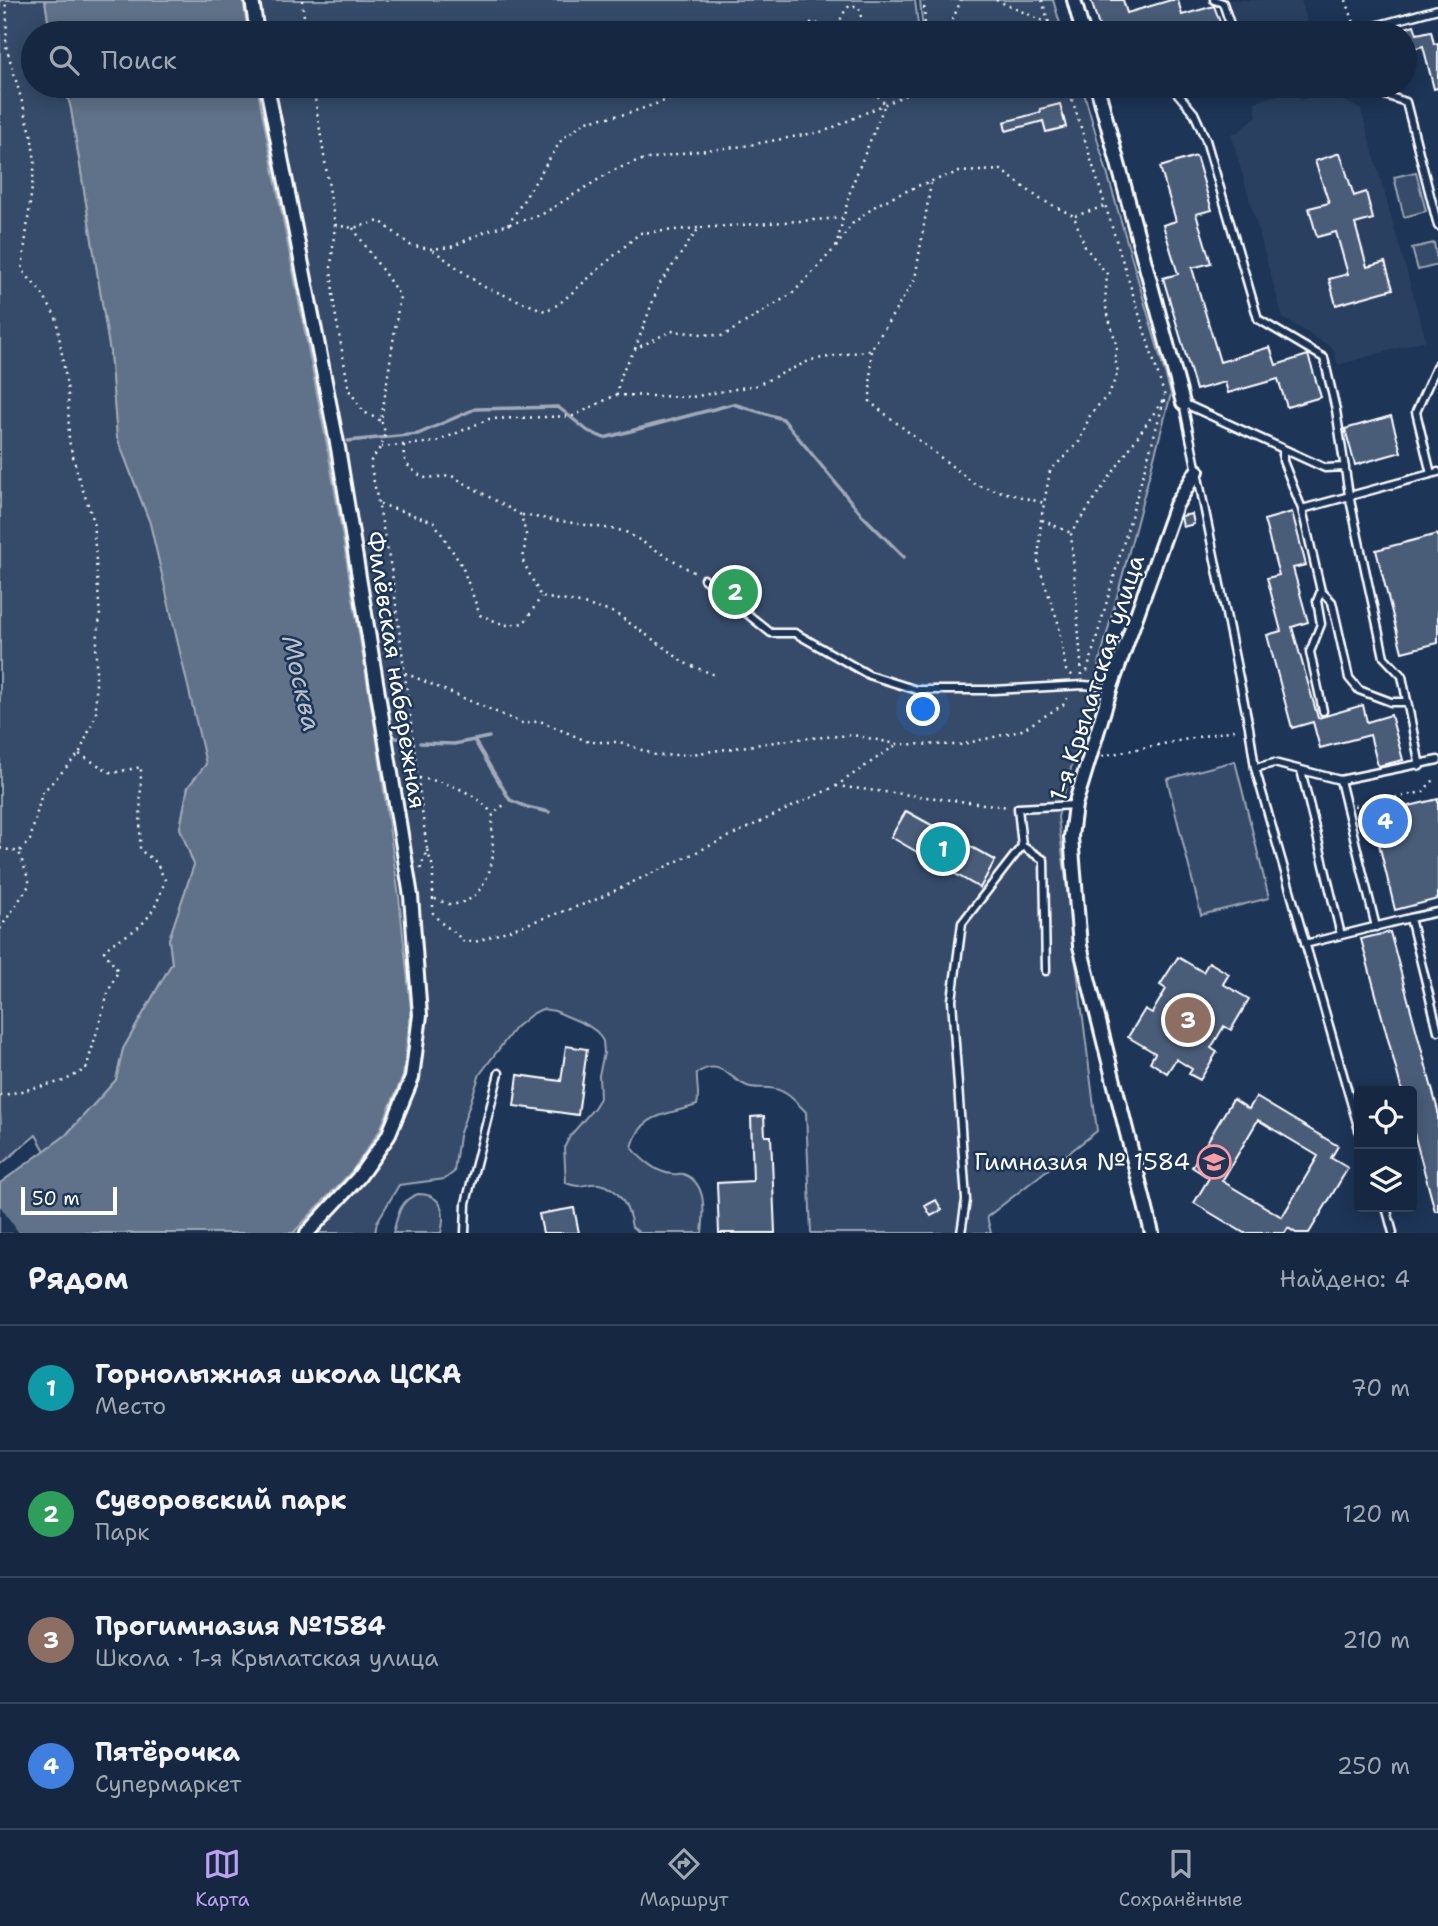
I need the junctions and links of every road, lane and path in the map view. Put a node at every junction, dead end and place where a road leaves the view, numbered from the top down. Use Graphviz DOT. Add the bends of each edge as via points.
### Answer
graph roads {
  1 [pos="5,0"];
  2 [pos="252,0"];
  3 [pos="302,0"];
  4 [pos="924,0"];
  5 [pos="961,0"];
  6 [pos="996,0"];
  7 [pos="1042,0"];
  8 [pos="1074,0"];
  9 [pos="1214,0"];
  10 [pos="1346,0"];
  11 [pos="1438,9"];
  12 [pos="255,21"];
  13 [pos="305,21"];
  14 [pos="840,21"];
  15 [pos="860,21"];
  16 [pos="925,21"];
  17 [pos="952,21"];
  18 [pos="1043,21"];
  19 [pos="1047,21"];
  20 [pos="1080,21"];
  21 [pos="1229,21"];
  22 [pos="1351,21"];
  23 [pos="1394,21"];
  24 [pos="269,98"];
  25 [pos="315,98"];
  26 [pos="673,98"];
  27 [pos="880,98"];
  28 [pos="897,98"];
  29 [pos="1072,98"];
  30 [pos="1100,98"];
  31 [pos="1180,98"];
  32 [pos="1394,98"];
  33 [pos="885,104"];
  34 [pos="931,181"];
  35 [pos="1105,206"];
  36 [pos="1074,216"];
  37 [pos="843,218"];
  38 [pos="335,225"];
  39 [pos="508,225"];
  40 [pos="1438,226"];
  41 [pos="353,228"];
  42 [pos="699,228"];
  43 [pos="836,247"];
  44 [pos="430,249"];
  45 [pos="635,349"];
  46 [pos="871,350"];
  47 [pos="1438,363"];
  48 [pos="616,395"];
  49 [pos="1165,397"];
  50 [pos="1183,403"];
  51 [pos="381,421"];
  52 [pos="404,445"];
  53 [pos="381,447"];
  54 [pos="1283,449"];
  55 [pos="1345,467"];
  56 [pos="1197,471"];
  57 [pos="1435,473"];
  58 [pos="1349,495"];
  59 [pos="1044,503"];
  60 [pos="379,504"];
  61 [pos="1301,509"];
  62 [pos="521,515"];
  63 [pos="1041,520"];
  64 [pos="1071,533"];
  65 [pos="704,579"];
  66 [pos="1321,591"];
  67 [pos="541,597"];
  68 [pos="405,673"];
  69 [pos="715,676"];
  70 [pos="1083,685"];
  71 [pos="1073,687"];
  72 [pos="1111,687"];
  73 [pos="1407,702"];
  74 [pos="1323,711"];
  75 [pos="1249,727"];
  76 [pos="897,744"];
  77 [pos="79,754"];
  78 [pos="1088,759"];
  79 [pos="1438,760"];
  80 [pos="1420,766"];
  81 [pos="1255,768"];
  82 [pos="1301,770"];
  83 [pos="418,778"];
  84 [pos="1438,779"];
  85 [pos="1340,780"];
  86 [pos="836,786"];
  87 [pos="505,804"];
  88 [pos="1075,805"];
  89 [pos="1018,808"];
  90 [pos="1346,808"];
  91 [pos="493,814"];
  92 [pos="1022,846"];
  93 [pos="0,848"];
  94 [pos="427,850"];
  95 [pos="19,852"];
  96 [pos="419,873"];
  97 [pos="435,899"];
  98 [pos="1438,913"];
  99 [pos="1410,918"];
  100 [pos="1376,927"];
  101 [pos="0,929"];
  102 [pos="1341,935"];
  103 [pos="1305,944"];
  104 [pos="1045,971"];
  105 [pos="1438,1031"];
  106 [pos="499,1073"];
  107 [pos="0,1096"];
  108 [pos="1354,1113"];
  109 [pos="1388,1212"];
  110 [pos="307,1233"];
  111 [pos="465,1233"];
  112 [pos="961,1233"];
  113 [pos="1153,1233"];
  114 [pos="1393,1233"];
  1 -- 77 [label="path" via="6,46 35,162 22,270 56,317 68,392 69,441 93,519 100,617 96,715"];
  2 -- 12 [label="street"];
  3 -- 13 [label="path"];
  4 -- 16 [label="path"];
  5 -- 17 [label="path"];
  6 -- 18 [label="path"];
  7 -- 19 [label="path"];
  8 -- 20 [label="street"];
  9 -- 21 [label="lane" via="1223,3"];
  10 -- 22 [label="path"];
  11 -- 23 [label="lane"];
  14 -- 15 [label="path" via="850,5 859,7"];
  24 -- 110 [label="street, Филёвская набережная" via="341,462 411,896 420,1015 412,1078 388,1136 358,1178"];
  25 -- 38 [label="path"];
  26 -- 39 [label="path" via="586,121 562,139"];
  27 -- 33 [label="path"];
  28 -- 33 [label="path"];
  29 -- 35 [label="path"];
  30 -- 50 [label="street"];
  31 -- 55 [label="lane" via="1194,113 1206,140 1258,319 1324,358"];
  32 -- 40 [label="lane" via="1406,102"];
  33 -- 37 [label="path"];
  33 -- 39 [label="path" via="825,131 637,161 612,171 541,215"];
  34 -- 36 [label="path" via="959,172 1001,170 1040,199"];
  34 -- 43 [label="path" via="878,204 852,224"];
  34 -- 46 [label="path" via="915,279"];
  35 -- 36 [label="path"];
  35 -- 49 [label="path"];
  36 -- 59 [label="path" via="1086,247 1107,274 1105,304 1117,347 1118,372 1109,394 1091,413 1079,442 1050,471"];
  37 -- 42 [label="path"];
  37 -- 43 [label="path"];
  38 -- 41 [label="path"];
  38 -- 51 [label="path" via="334,306 349,390 364,412"];
  39 -- 44 [label="path" via="451,247"];
  41 -- 44 [label="path" via="380,220 410,245"];
  41 -- 51 [label="path" via="400,296"];
  42 -- 44 [label="path" via="640,233 545,311 482,286"];
  42 -- 45 [label="path" via="659,285"];
  43 -- 45 [label="path" via="793,293 723,336 671,331"];
  45 -- 48 [label="path"];
  46 -- 48 [label="path" via="811,359 757,385 692,397"];
  46 -- 59 [label="path" via="870,402 976,485"];
  47 -- 57 [label="lane" via="1416,412"];
  48 -- 52 [label="path" via="573,416 489,419 436,442"];
  49 -- 64 [label="path"];
  49 -- 70 [label="path"];
  50 -- 54 [label="lane"];
  50 -- 56 [label="lane"];
  51 -- 53 [label="path" via="385,438"];
  52 -- 53 [label="path"];
  52 -- 62 [label="path" via="403,458 424,478 452,476"];
  53 -- 60 [label="path" via="370,463"];
  54 -- 55 [label="lane" via="1325,468"];
  54 -- 61 [label="lane"];
  55 -- 58 [label="lane"];
  56 -- 72 [label="street, 1-я Крылатская улица" via="1176,505"];
  56 -- 75 [label="lane"];
  57 -- 58 [label="lane"];
  58 -- 61 [label="lane"];
  58 -- 73 [label="lane" via="1384,657 1402,676"];
  59 -- 63 [label="path"];
  60 -- 67 [label="path" via="433,523 462,566 480,615 505,625 524,623"];
  60 -- 68 [label="path"];
  61 -- 66 [label="lane"];
  62 -- 65 [label="path" via="624,531"];
  62 -- 67 [label="path" via="526,534 523,561"];
  63 -- 64 [label="path"];
  63 -- 70 [label="path" via="1038,564 1058,622 1066,670"];
  64 -- 70 [label="path"];
  65 -- 71 [label="lane" via="771,633 795,634 869,674 917,690"];
  66 -- 73 [label="lane" via="1332,602 1349,678 1359,690 1391,702"];
  66 -- 74 [label="lane" via="1317,601 1321,624 1310,652"];
  67 -- 69 [label="path" via="615,613 682,662"];
  68 -- 76 [label="path" via="524,724 540,721 589,742 620,742 658,756 853,735"];
  68 -- 83 [label="path"];
  70 -- 71 [label="lane"];
  70 -- 72 [label="lane"];
  71 -- 76 [label="path" via="1063,705 1020,731 959,745"];
  72 -- 78 [label="street, 1-я Крылатская улица"];
  73 -- 80 [label="lane"];
  75 -- 78 [label="path"];
  75 -- 81 [label="lane"];
  76 -- 86 [label="path"];
  77 -- 95 [label="path" via="43,793 30,840"];
  77 -- 107 [label="path" via="112,773 141,767 140,850 156,862 165,880 158,905 146,920 104,951 118,971 108,990 86,1069 64,1081"];
  78 -- 88 [label="street, 1-я Крылатская улица"];
  79 -- 80 [label="lane"];
  80 -- 85 [label="lane"];
  81 -- 82 [label="lane" via="1274,763"];
  81 -- 103 [label="lane"];
  82 -- 85 [label="lane"];
  82 -- 102 [label="lane"];
  83 -- 91 [label="path" via="462,789"];
  83 -- 94 [label="path"];
  84 -- 90 [label="path" via="1423,792"];
  85 -- 90 [label="lane"];
  86 -- 89 [label="path"];
  86 -- 97 [label="path" via="593,901 495,937 463,941 433,913"];
  87 -- 91 [label="path"];
  88 -- 89 [label="lane"];
  88 -- 113 [label="street, 1-я Крылатская улица" via="1071,837 1080,946"];
  89 -- 92 [label="lane"];
  90 -- 100 [label="lane"];
  91 -- 97 [label="path" via="493,853 483,888 472,898 451,904"];
  92 -- 104 [label="lane" via="1044,860"];
  92 -- 112 [label="lane" via="962,923 952,1000 966,1200"];
  93 -- 95 [label="path"];
  94 -- 96 [label="path"];
  94 -- 97 [label="path"];
  95 -- 101 [label="path" via="30,884"];
  98 -- 99 [label="lane"];
  99 -- 100 [label="lane"];
  99 -- 105 [label="lane"];
  100 -- 102 [label="lane"];
  102 -- 103 [label="lane"];
  103 -- 108 [label="lane"];
  106 -- 111 [label="lane" via="466,1203"];
  109 -- 114 [label="lane"];
}
